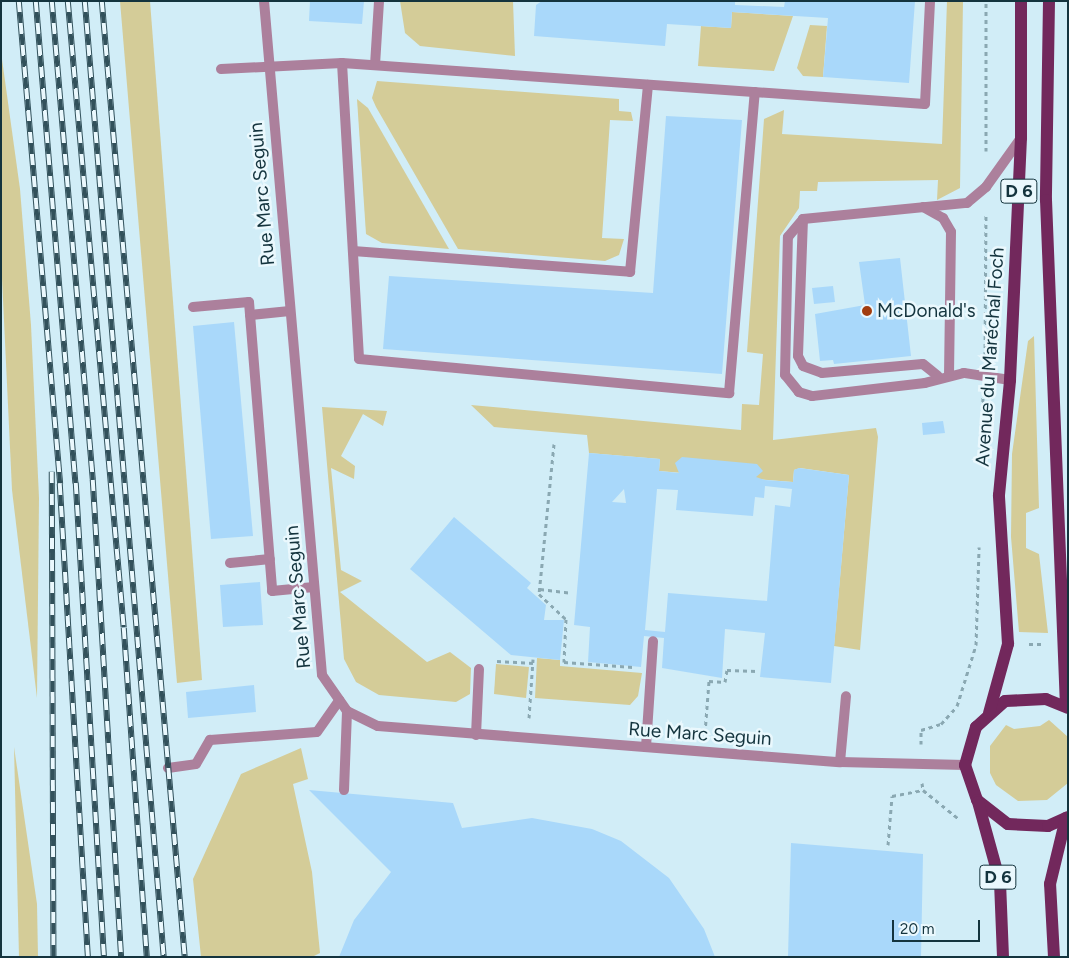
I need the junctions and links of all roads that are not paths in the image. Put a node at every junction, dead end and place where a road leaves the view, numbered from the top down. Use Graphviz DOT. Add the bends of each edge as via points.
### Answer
graph roads {
  1 [pos="264,1"];
  2 [pos="379,1"];
  3 [pos="930,1"];
  4 [pos="1021,1"];
  5 [pos="1049,1"];
  6 [pos="342,63"];
  7 [pos="375,65"];
  8 [pos="268,66"];
  9 [pos="221,69"];
  10 [pos="648,85"];
  11 [pos="755,92"];
  12 [pos="1021,138"];
  13 [pos="922,207"];
  14 [pos="803,219"];
  15 [pos="353,251"];
  16 [pos="193,307"];
  17 [pos="290,311"];
  18 [pos="250,315"];
  19 [pos="944,375"];
  20 [pos="1010,380"];
  21 [pos="270,559"];
  22 [pos="230,563"];
  23 [pos="1068,572"];
  24 [pos="1057,581"];
  25 [pos="314,587"];
  26 [pos="653,640"];
  27 [pos="479,669"];
  28 [pos="846,696"];
  29 [pos="339,700"];
  30 [pos="1067,707"];
  31 [pos="347,711"];
  32 [pos="989,713"];
  33 [pos="476,734"];
  34 [pos="646,747"];
  35 [pos="840,762"];
  36 [pos="966,765"];
  37 [pos="168,768"];
  38 [pos="344,790"];
  39 [pos="977,800"];
  40 [pos="1067,818"];
  41 [pos="1003,957"];
  42 [pos="1054,957"];
  1 -- 8 [label="street, Rue Marc Seguin"];
  2 -- 7 [label="street"];
  3 -- 11 [label="street" via="924,104"];
  4 -- 12 [label="main road, Avenue du Maréchal Foch / D 6"];
  5 -- 24 [label="main road, D 6" via="1046,200"];
  6 -- 7 [label="street"];
  6 -- 8 [label="street"];
  6 -- 15 [label="street"];
  7 -- 10 [label="street"];
  8 -- 9 [label="street"];
  8 -- 17 [label="street, Rue Marc Seguin"];
  10 -- 11 [label="street"];
  10 -- 15 [label="street" via="630,272"];
  11 -- 15 [label="street" via="729,393 359,359"];
  12 -- 13 [label="street" via="986,187 966,203"];
  12 -- 20 [label="main road, Avenue du Maréchal Foch / D 6"];
  13 -- 14 [label="street"];
  13 -- 19 [label="street" via="942,218 951,232"];
  14 -- 19 [label="street" via="798,356 803,366 822,373 923,364"];
  14 -- 19 [label="street" via="788,237 785,375 790,384 812,396 925,383"];
  16 -- 18 [label="street" via="249,302"];
  17 -- 18 [label="street"];
  17 -- 25 [label="street, Rue Marc Seguin"];
  18 -- 21 [label="street"];
  19 -- 20 [label="street"];
  20 -- 32 [label="main road, Avenue du Maréchal Foch / D 6" via="998,495 1008,644"];
  21 -- 22 [label="street"];
  21 -- 25 [label="street" via="272,591"];
  23 -- 24 [label="street"];
  24 -- 30 [label="main road, D 6"];
  25 -- 29 [label="street, Rue Marc Seguin" via="322,675"];
  26 -- 34 [label="street"];
  27 -- 33 [label="street"];
  28 -- 35 [label="street"];
  29 -- 31 [label="street, Rue Marc Seguin"];
  29 -- 37 [label="street" via="317,732 210,740 196,764"];
  30 -- 32 [label="main road" via="1026,697 1005,701"];
  31 -- 33 [label="street, Rue Marc Seguin" via="378,726"];
  31 -- 38 [label="street"];
  32 -- 36 [label="main road" via="968,745"];
  33 -- 34 [label="street, Rue Marc Seguin"];
  34 -- 35 [label="street, Rue Marc Seguin"];
  35 -- 36 [label="street, Rue Marc Seguin"];
  36 -- 39 [label="main road"];
  39 -- 40 [label="main road" via="1008,824 1048,826"];
  39 -- 41 [label="main road, D 6" via="1000,882"];
  40 -- 42 [label="main road" via="1050,884"];
}
